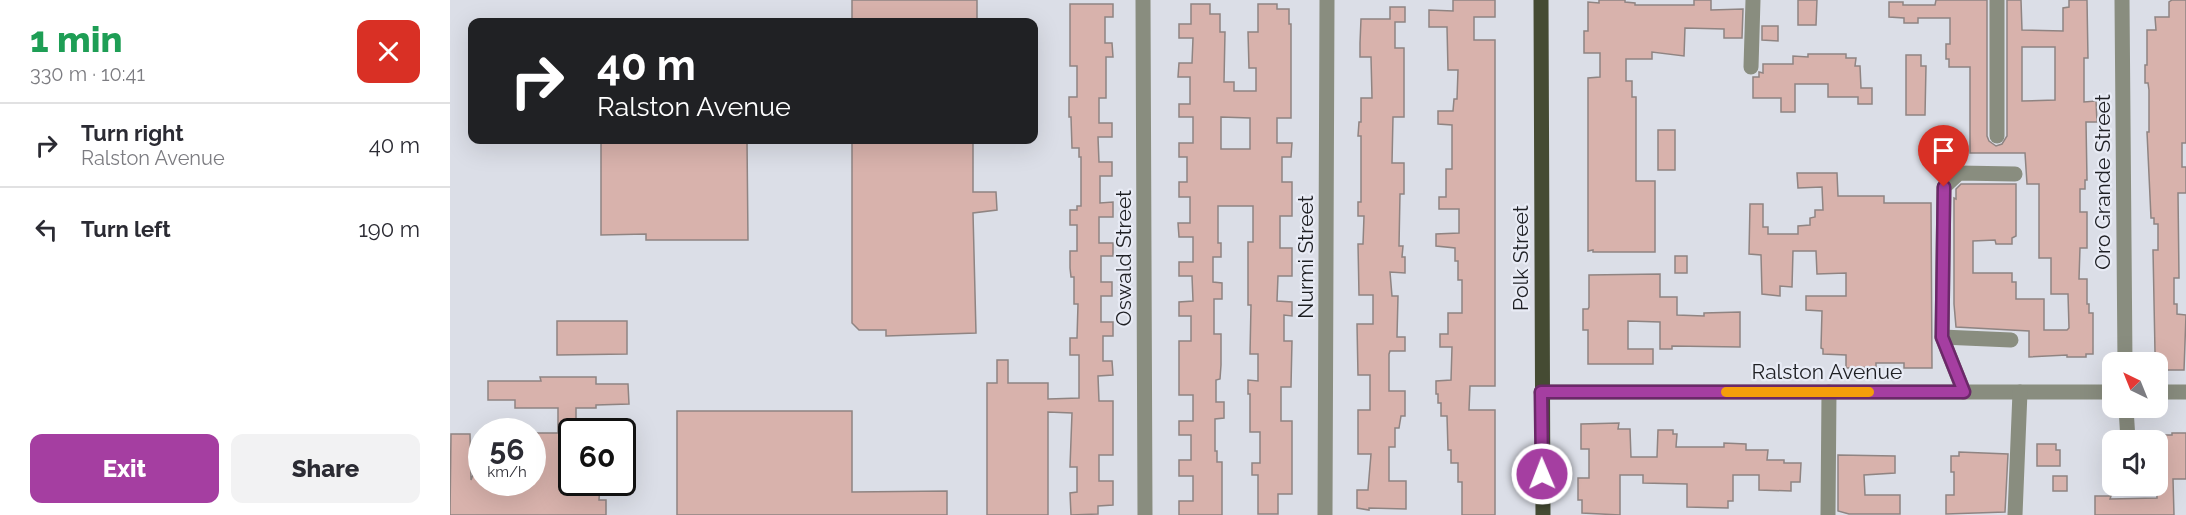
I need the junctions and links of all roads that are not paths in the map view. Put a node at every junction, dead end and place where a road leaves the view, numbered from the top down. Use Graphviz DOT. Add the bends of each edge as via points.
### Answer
graph roads {
  1 [pos="1143,0"];
  2 [pos="1327,0"];
  3 [pos="1541,0"];
  4 [pos="1753,0"];
  5 [pos="1997,0"];
  6 [pos="2122,0"];
  7 [pos="1751,67"];
  8 [pos="1997,136"];
  9 [pos="2015,174"];
  10 [pos="1942,337"];
  11 [pos="2011,340"];
  12 [pos="2125,352"];
  13 [pos="1541,392"];
  14 [pos="1829,392"];
  15 [pos="1964,392"];
  16 [pos="2020,392"];
  17 [pos="2102,392"];
  18 [pos="2168,392"];
  19 [pos="2186,392"];
  20 [pos="1145,515"];
  21 [pos="1325,515"];
  22 [pos="1543,515"];
  23 [pos="1828,515"];
  24 [pos="2015,515"];
  1 -- 20 [label="street, Oswald Street"];
  2 -- 21 [label="street, Nurmi Street"];
  3 -- 13 [label="main road, Polk Street"];
  4 -- 7 [label="street"];
  5 -- 8 [label="street"];
  6 -- 12 [label="street, Oro Grande Street"];
  9 -- 10 [label="street" via="1959,173 1944,187"];
  10 -- 11 [label="street"];
  10 -- 15 [label="street"];
  13 -- 14 [label="street, Ralston Avenue"];
  13 -- 22 [label="main road, Polk Street"];
  14 -- 15 [label="street, Ralston Avenue"];
  14 -- 23 [label="street"];
  15 -- 16 [label="street, Ralston Avenue"];
  16 -- 17 [label="street, Ralston Avenue"];
  16 -- 24 [label="street"];
  18 -- 19 [label="street"];
}
